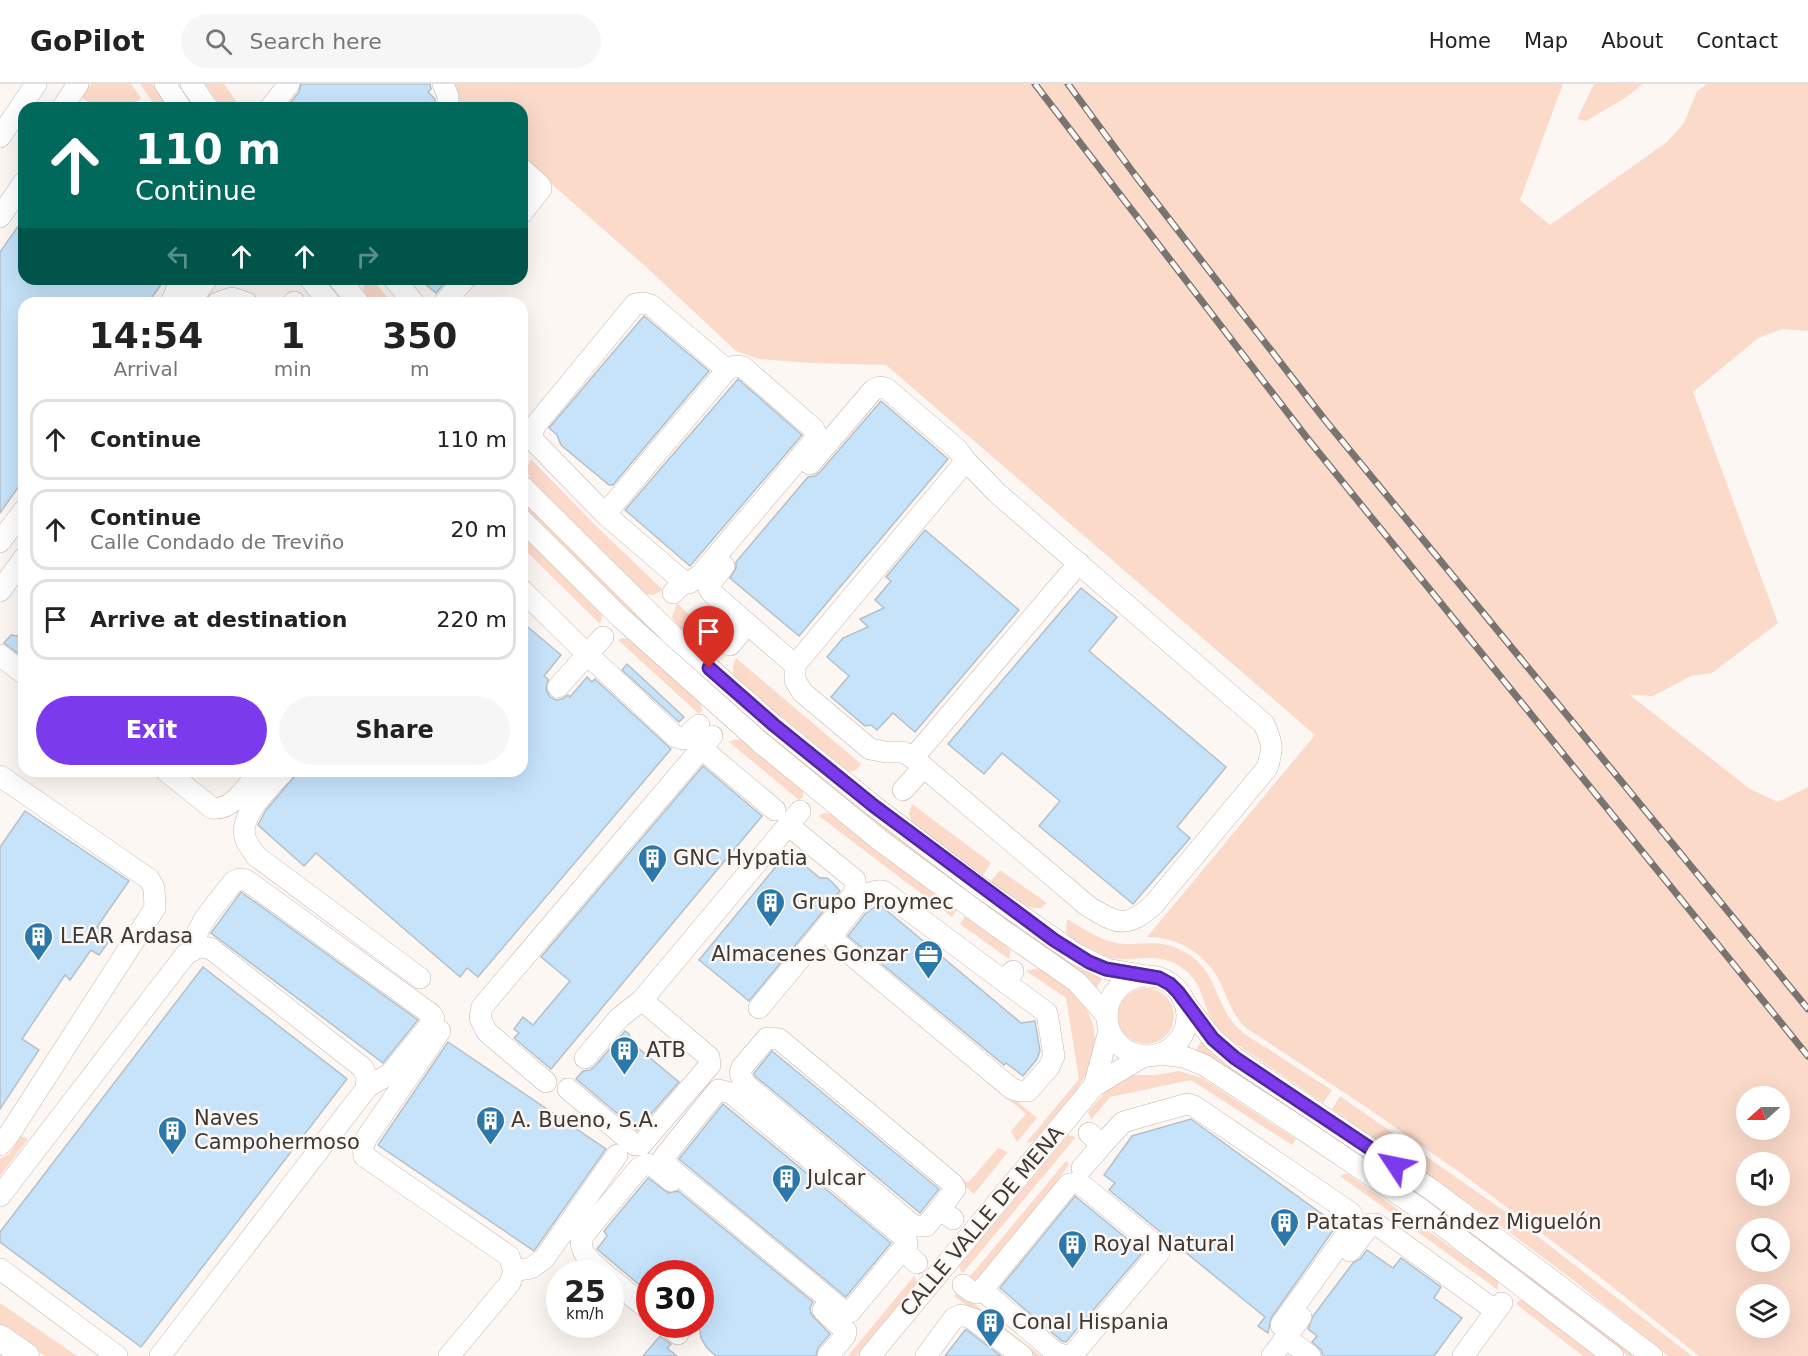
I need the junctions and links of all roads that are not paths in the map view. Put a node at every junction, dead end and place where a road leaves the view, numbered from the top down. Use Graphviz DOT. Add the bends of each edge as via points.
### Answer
graph roads {
  1 [pos="36,84"];
  2 [pos="78,84"];
  3 [pos="165,84"];
  4 [pos="191,84"];
  5 [pos="290,84"];
  6 [pos="443,84"];
  7 [pos="24,102"];
  8 [pos="66,102"];
  9 [pos="177,102"];
  10 [pos="204,102"];
  11 [pos="275,102"];
  12 [pos="448,102"];
  13 [pos="18,110"];
  14 [pos="0,137"];
  15 [pos="528,174"];
  16 [pos="18,191"];
  17 [pos="528,205"];
  18 [pos="0,217"];
  19 [pos="202,285"];
  20 [pos="315,285"];
  21 [pos="344,285"];
  22 [pos="399,285"];
  23 [pos="460,285"];
  24 [pos="190,297"];
  25 [pos="325,297"];
  26 [pos="354,297"];
  27 [pos="409,297"];
  28 [pos="449,297"];
  29 [pos="727,370"];
  30 [pos="966,461"];
  31 [pos="528,492"];
  32 [pos="605,514"];
  33 [pos="18,518"];
  34 [pos="528,526"];
  35 [pos="0,542"];
  36 [pos="1079,563"];
  37 [pos="18,566"];
  38 [pos="0,591"];
  39 [pos="528,596"];
  40 [pos="748,624"];
  41 [pos="603,637"];
  42 [pos="730,645"];
  43 [pos="587,654"];
  44 [pos="0,655"];
  45 [pos="795,665"];
  46 [pos="18,669"];
  47 [pos="558,687"];
  48 [pos="704,737"];
  49 [pos="918,762"];
  50 [pos="0,776"];
  51 [pos="173,777"];
  52 [pos="254,777"];
  53 [pos="279,777"];
  54 [pos="903,790"];
  55 [pos="787,815"];
  56 [pos="192,951"];
  57 [pos="1009,976"];
  58 [pos="1148,976"];
  59 [pos="420,978"];
  60 [pos="642,1000"];
  61 [pos="1184,1002"];
  62 [pos="759,1008"];
  63 [pos="1108,1023"];
  64 [pos="440,1031"];
  65 [pos="1153,1055"];
  66 [pos="585,1058"];
  67 [pos="546,1082"];
  68 [pos="1094,1086"];
  69 [pos="366,1088"];
  70 [pos="568,1089"];
  71 [pos="0,1145"];
  72 [pos="617,1155"];
  73 [pos="1082,1168"];
  74 [pos="0,1196"];
  75 [pos="946,1214"];
  76 [pos="909,1256"];
  77 [pos="589,1260"];
  78 [pos="0,1269"];
  79 [pos="514,1271"];
  80 [pos="972,1287"];
  81 [pos="624,1290"];
  82 [pos="636,1299"];
  83 [pos="1283,1332"];
  84 [pos="0,1338"];
  85 [pos="26,1356"];
  86 [pos="117,1356"];
  87 [pos="160,1356"];
  88 [pos="449,1356"];
  89 [pos="828,1356"];
  90 [pos="870,1356"];
  91 [pos="926,1356"];
  92 [pos="1022,1356"];
  93 [pos="1272,1356"];
  94 [pos="1310,1356"];
  95 [pos="1462,1356"];
  96 [pos="1613,1356"];
  97 [pos="1652,1356"];
  1 -- 7 [label="street"];
  2 -- 8 [label="street"];
  3 -- 9 [label="street"];
  4 -- 10 [label="street"];
  5 -- 11 [label="street"];
  6 -- 12 [label="street"];
  13 -- 14 [label="street"];
  15 -- 17 [label="street" via="541,189"];
  16 -- 18 [label="street"];
  19 -- 24 [label="street"];
  20 -- 25 [label="street"];
  21 -- 26 [label="street"];
  22 -- 27 [label="street"];
  23 -- 28 [label="street"];
  29 -- 32 [label="street"];
  29 -- 32 [label="street" via="651,305 635,304 540,418 529,443"];
  29 -- 32 [label="street" via="743,367 814,429 813,442 700,575 679,587"];
  30 -- 36 [label="street"];
  30 -- 40 [label="street" via="957,448 886,388 873,390 708,586"];
  30 -- 45 [label="street"];
  31 -- 58 [label="street" via="672,635 874,806 1076,954 1106,969"];
  33 -- 35 [label="street"];
  34 -- 63 [label="street" via="636,631 761,743 881,841 1077,982"];
  36 -- 49 [label="street"];
  36 -- 49 [label="street" via="1264,724 1272,742 1267,768 1154,904 1129,921 1111,920 1065,898"];
  37 -- 38 [label="street"];
  39 -- 43 [label="street"];
  40 -- 42 [label="street"];
  40 -- 45 [label="street"];
  41 -- 43 [label="street"];
  43 -- 47 [label="street"];
  43 -- 48 [label="street" via="676,737"];
  44 -- 46 [label="street"];
  45 -- 49 [label="street" via="795,680 802,692 880,759 903,752"];
  48 -- 55 [label="street"];
  48 -- 67 [label="street" via="482,1007 480,1018 487,1032"];
  49 -- 54 [label="street"];
  50 -- 71 [label="street" via="149,879 154,888 155,908"];
  51 -- 52 [label="street" via="218,809 229,807"];
  53 -- 59 [label="street" via="244,825 245,838 256,856"];
  55 -- 60 [label="street"];
  55 -- 62 [label="street" via="855,880 856,888"];
  56 -- 69 [label="street" via="210,948 363,1068"];
  56 -- 69 [label="street" via="201,924 233,882 246,880 430,1014 434,1019 431,1024 391,1073"];
  56 -- 74 [label="street"];
  57 -- 57 [label="street" via="883,891 865,895 835,932 836,942 1012,1089 1028,1091 1054,1056 1047,1013"];
  58 -- 61 [label="street" via="1170,984"];
  58 -- 63 [label="street" via="1124,984 1112,998"];
  60 -- 66 [label="street" via="619,1018"];
  60 -- 70 [label="street" via="709,1057 710,1065 641,1145 635,1145"];
  61 -- 65 [label="street" via="1186,1021 1180,1038 1172,1048"];
  61 -- 97 [label="street" via="1213,1039 1235,1058 1432,1190"];
  63 -- 65 [label="street" via="1123,1048 1133,1054"];
  63 -- 68 [label="street, CALLE VALLE DE MENA"];
  64 -- 79 [label="street" via="367,1137 364,1156 508,1256"];
  65 -- 68 [label="street, CALLE VALLE DE MENA"];
  65 -- 96 [label="street" via="1184,1057 1204,1065 1308,1133 1422,1210"];
  68 -- 90 [label="street, CALLE VALLE DE MENA"];
  69 -- 87 [label="street"];
  72 -- 79 [label="street" via="544,1259 531,1268"];
  73 -- 83 [label="street" via="1096,1139 1123,1122 1187,1104 1321,1183 1354,1220"];
  75 -- 75 [label="street" via="955,1189 953,1184 779,1039 767,1038 742,1067 740,1073 745,1084 914,1226 926,1226"];
  76 -- 76 [label="street" via="906,1239 731,1093 718,1090 664,1157 666,1165 846,1313"];
  77 -- 89 [label="street" via="581,1249 581,1238 639,1168 652,1165 844,1327 845,1336"];
  78 -- 86 [label="street"];
  79 -- 88 [label="street" via="510,1283"];
  80 -- 80 [label="street" via="1069,1184 1082,1185 1152,1242 1159,1253 1074,1353 1066,1356 1055,1352"];
  81 -- 82 [label="street"];
  83 -- 93 [label="street"];
  83 -- 94 [label="street"];
  83 -- 95 [label="street" via="1366,1228 1376,1224 1499,1307"];
  84 -- 85 [label="main road"];
  91 -- 92 [label="street" via="949,1314 973,1319"];
}
